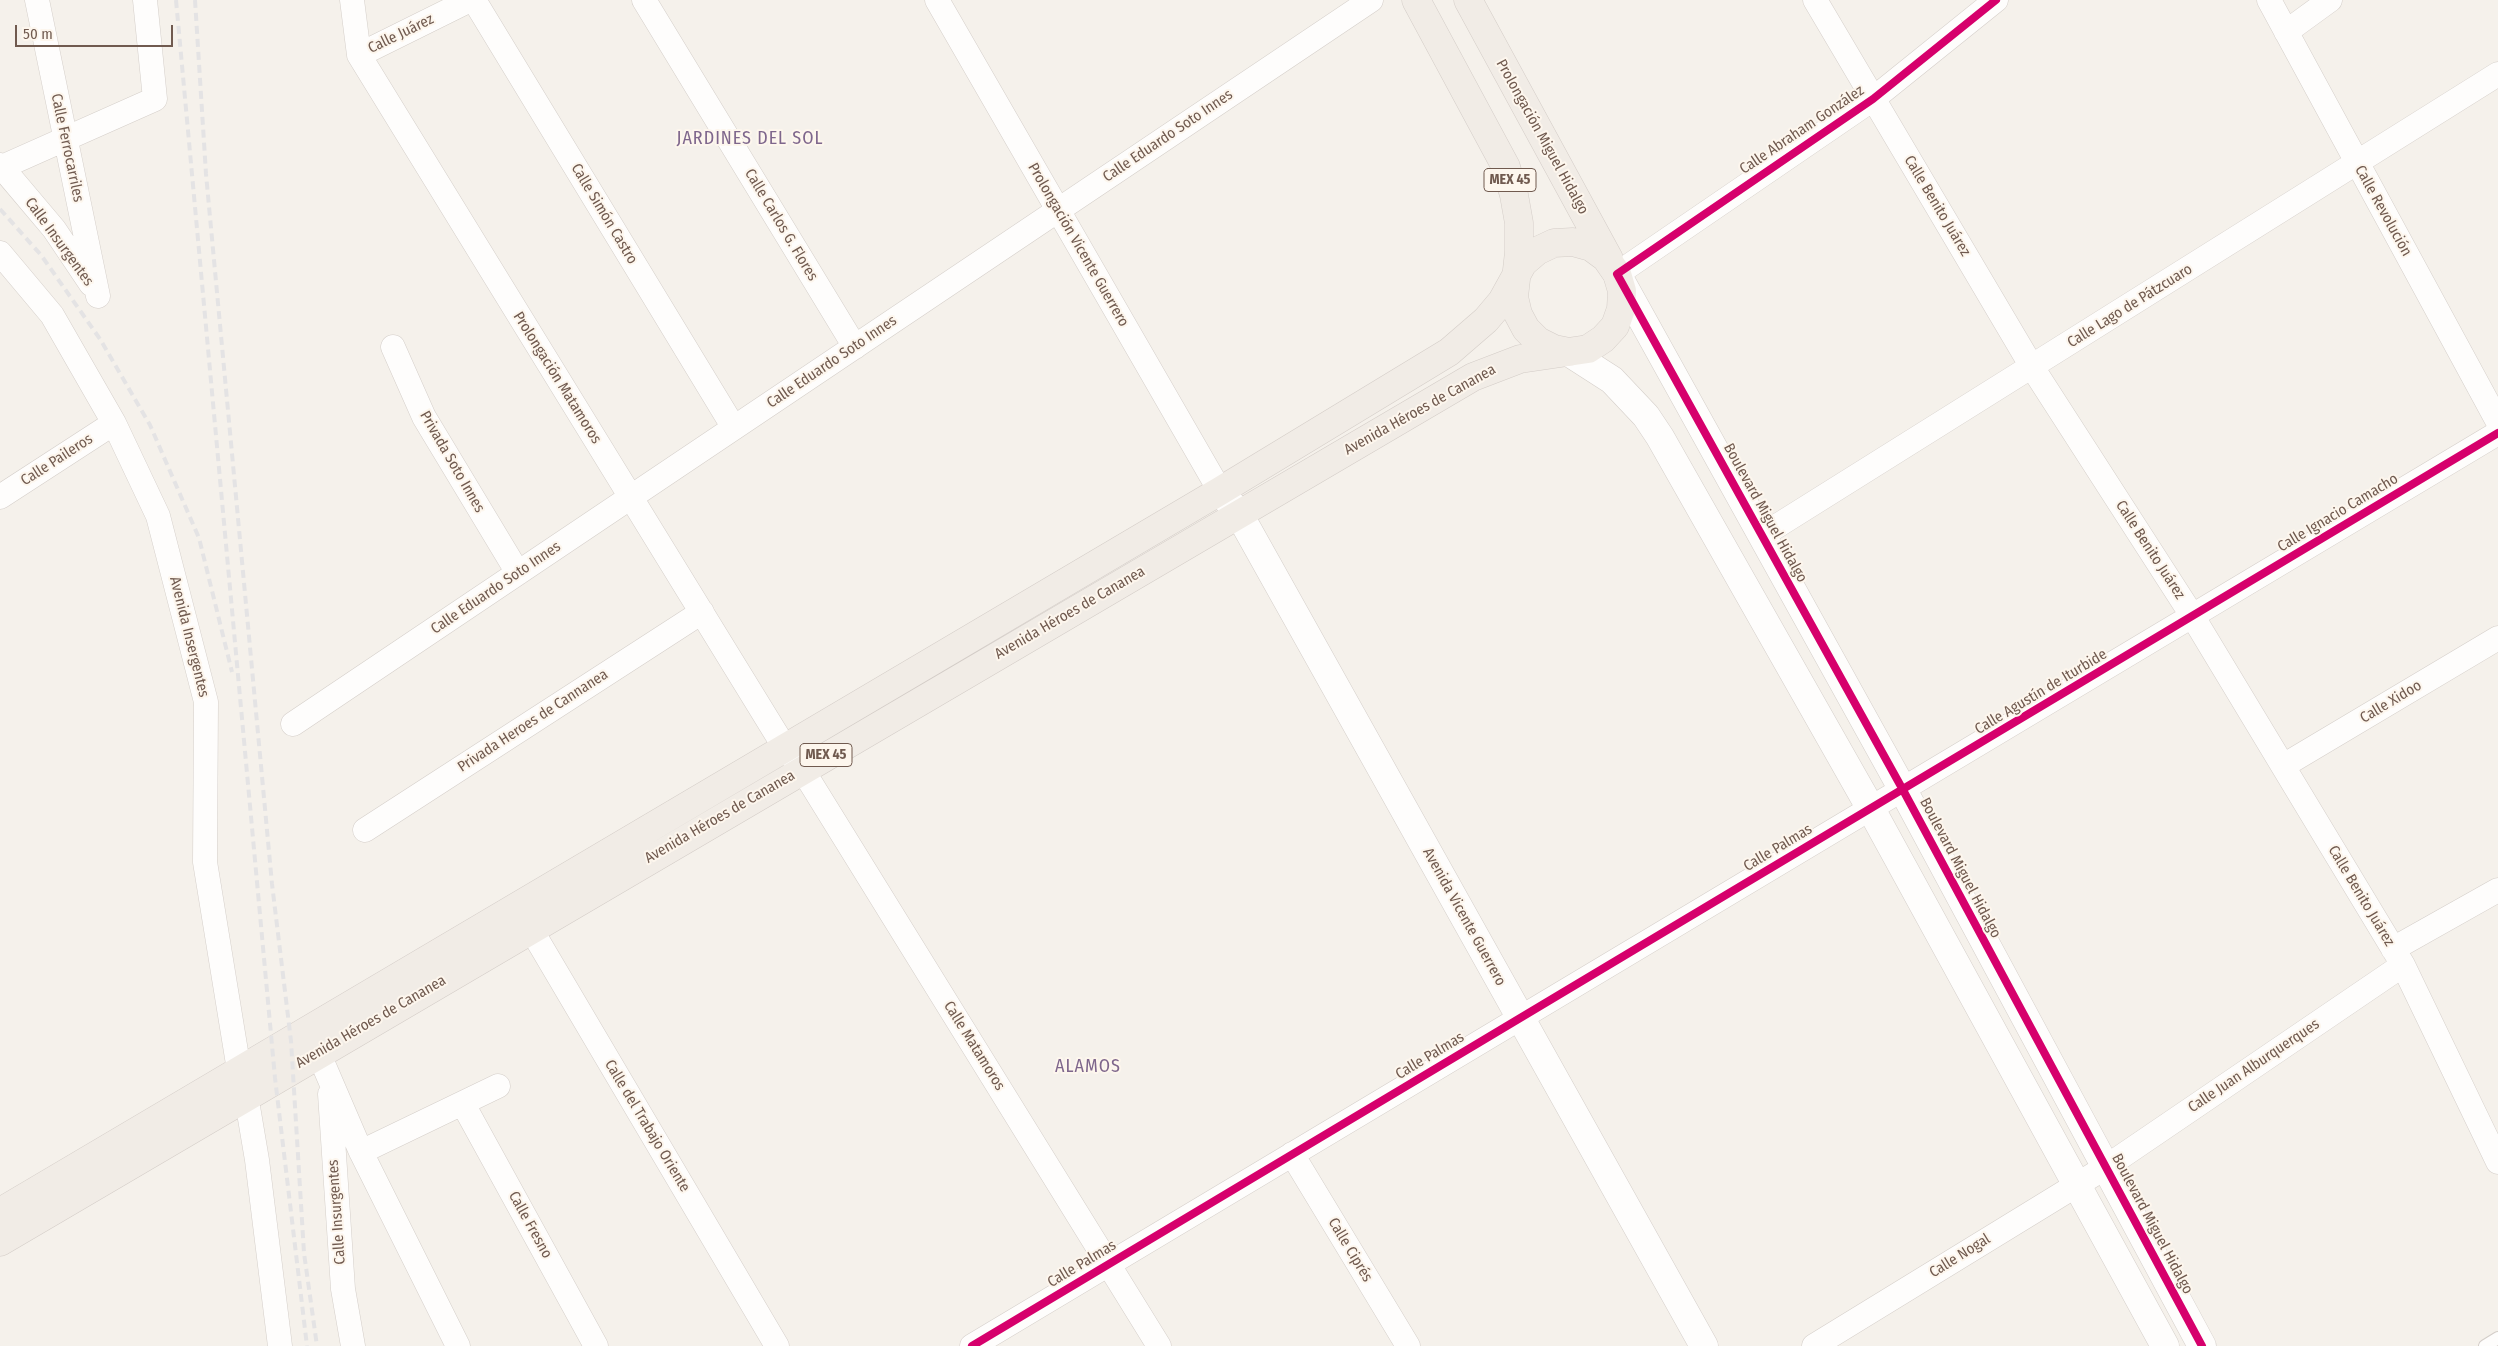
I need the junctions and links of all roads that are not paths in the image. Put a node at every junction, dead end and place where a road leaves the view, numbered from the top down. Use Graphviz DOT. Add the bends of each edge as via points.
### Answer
graph roads {
  1 [pos="37,0"];
  2 [pos="145,0"];
  3 [pos="352,0"];
  4 [pos="472,0"];
  5 [pos="644,0"];
  6 [pos="937,0"];
  7 [pos="1371,0"];
  8 [pos="1416,0"];
  9 [pos="1468,0"];
  10 [pos="1814,0"];
  11 [pos="1996,0"];
  12 [pos="2269,0"];
  13 [pos="2330,0"];
  14 [pos="2286,32"];
  15 [pos="359,55"];
  16 [pos="2498,74"];
  17 [pos="1873,99"];
  18 [pos="65,138"];
  19 [pos="2357,164"];
  20 [pos="1,166"];
  21 [pos="1058,211"];
  22 [pos="0,253"];
  23 [pos="1617,274"];
  24 [pos="1514,280"];
  25 [pos="98,296"];
  26 [pos="393,347"];
  27 [pos="855,347"];
  28 [pos="1570,353"];
  29 [pos="2032,367"];
  30 [pos="1696,414"];
  31 [pos="2498,422"];
  32 [pos="114,423"];
  33 [pos="734,428"];
  34 [pos="2498,433"];
  35 [pos="1660,436"];
  36 [pos="1220,491"];
  37 [pos="0,497"];
  38 [pos="631,497"];
  39 [pos="1239,514"];
  40 [pos="1762,536"];
  41 [pos="518,573"];
  42 [pos="702,612"];
  43 [pos="2193,617"];
  44 [pos="2498,638"];
  45 [pos="293,724"];
  46 [pos="785,748"];
  47 [pos="2283,766"];
  48 [pos="802,770"];
  49 [pos="1903,790"];
  50 [pos="1871,809"];
  51 [pos="365,830"];
  52 [pos="2498,890"];
  53 [pos="524,918"];
  54 [pos="2398,957"];
  55 [pos="1520,1018"];
  56 [pos="318,1054"];
  57 [pos="243,1083"];
  58 [pos="498,1086"];
  59 [pos="463,1104"];
  60 [pos="362,1152"];
  61 [pos="1292,1154"];
  62 [pos="2498,1162"];
  63 [pos="2106,1167"];
  64 [pos="2078,1184"];
  65 [pos="0,1212"];
  66 [pos="0,1242"];
  67 [pos="1109,1264"];
  68 [pos="2498,1338"];
  69 [pos="280,1346"];
  70 [pos="353,1346"];
  71 [pos="458,1346"];
  72 [pos="596,1346"];
  73 [pos="777,1346"];
  74 [pos="972,1346"];
  75 [pos="1159,1346"];
  76 [pos="1408,1346"];
  77 [pos="1704,1346"];
  78 [pos="1814,1346"];
  79 [pos="2165,1346"];
  80 [pos="2202,1346"];
  81 [pos="2486,1346"];
  1 -- 18 [label="street, Calle Ferrocarriles"];
  2 -- 18 [label="street" via="155,99"];
  3 -- 15 [label="street, Prolongación Matamoros"];
  4 -- 15 [label="street, Calle Juárez"];
  4 -- 33 [label="street, Calle Simón Castro"];
  5 -- 27 [label="street, Calle Carlos G. Flores"];
  6 -- 21 [label="street, Prolongación Vicente Guerrero"];
  7 -- 21 [label="street, Calle Eduardo Soto Innes"];
  8 -- 24 [label="main road, MEX 45" via="1506,167 1519,223 1519,252"];
  9 -- 23 [label="main road, Prolongación Miguel Hidalgo / MEX 45"];
  10 -- 17 [label="street, Calle Benito Juárez"];
  11 -- 17 [label="street, Calle Abraham González"];
  12 -- 14 [label="street, Calle Revolución"];
  13 -- 14 [label="street"];
  14 -- 19 [label="street, Calle Revolución"];
  15 -- 38 [label="street, Prolongación Matamoros"];
  16 -- 19 [label="street, Calle Lago de Pátzcuaro"];
  17 -- 23 [label="street, Calle Abraham González"];
  17 -- 29 [label="street, Calle Benito Juárez"];
  18 -- 20 [label="street"];
  18 -- 25 [label="street, Calle Ferrocarriles"];
  19 -- 29 [label="street, Calle Lago de Pátzcuaro"];
  19 -- 31 [label="street, Calle Revolución"];
  20 -- 25 [label="street, Calle Insurgentes" via="54,229"];
  21 -- 27 [label="street, Calle Eduardo Soto Innes"];
  21 -- 36 [label="street, Prolongación Vicente Guerrero"];
  22 -- 32 [label="street, Avenida Insergentes" via="52,315"];
  23 -- 24 [label="main road, Avenida Héroes de Cananea / MEX 45" via="1606,258 1591,247 1573,242 1554,244 1537,251 1524,263"];
  23 -- 28 [label="main road, Avenida Héroes de Cananea / MEX 45" via="1622,291 1621,309 1615,326 1604,339 1588,349"];
  23 -- 30 [label="street, Boulevard Miguel Hidalgo"];
  24 -- 28 [label="main road, MEX 45" via="1518,314 1526,329 1538,341"];
  24 -- 36 [label="main road, Avenida Héroes de Cananea / MEX 45" via="1486,320 1449,352"];
  26 -- 41 [label="street, Privada Soto Innes" via="424,417"];
  27 -- 33 [label="street, Calle Eduardo Soto Innes"];
  28 -- 35 [label="street" via="1612,380"];
  28 -- 39 [label="main road, Avenida Héroes de Cananea / MEX 45" via="1520,359 1472,378"];
  29 -- 40 [label="street, Calle Lago de Pátzcuaro"];
  29 -- 43 [label="street, Calle Benito Juárez"];
  30 -- 35 [label="street"];
  30 -- 40 [label="street, Boulevard Miguel Hidalgo"];
  32 -- 37 [label="street, Calle Paileros"];
  32 -- 57 [label="street, Avenida Insergentes" via="158,516 206,702 205,862"];
  33 -- 38 [label="street, Calle Eduardo Soto Innes"];
  34 -- 43 [label="street, Calle Ignacio Camacho"];
  35 -- 50 [label="street"];
  36 -- 39 [label="street, Avenida Vicente Guerrero"];
  36 -- 46 [label="main road, Avenida Héroes de Cananea / MEX 45"];
  38 -- 41 [label="street, Calle Eduardo Soto Innes"];
  38 -- 42 [label="street, Prolongación Matamoros"];
  39 -- 48 [label="main road, Avenida Héroes de Cananea / MEX 45"];
  39 -- 55 [label="street, Avenida Vicente Guerrero"];
  40 -- 49 [label="street, Boulevard Miguel Hidalgo"];
  41 -- 45 [label="street, Calle Eduardo Soto Innes"];
  42 -- 46 [label="street, Prolongación Matamoros"];
  42 -- 51 [label="street, Privada Heroes de Cannanea"];
  43 -- 47 [label="street, Calle Benito Juárez"];
  43 -- 49 [label="street, Calle Agustín de Iturbide"];
  44 -- 47 [label="street, Calle Xidoo"];
  46 -- 48 [label="street, Calle Matamoros"];
  46 -- 53 [label="main road, Avenida Héroes de Cananea / MEX 45"];
  47 -- 54 [label="street, Calle Benito Juárez"];
  48 -- 53 [label="main road, Avenida Héroes de Cananea / MEX 45"];
  48 -- 67 [label="street, Calle Matamoros"];
  49 -- 50 [label="street, Calle Palmas"];
  49 -- 63 [label="street, Boulevard Miguel Hidalgo"];
  50 -- 55 [label="street, Calle Palmas"];
  50 -- 64 [label="street"];
  52 -- 54 [label="street, Calle Juan Alburquerques"];
  53 -- 56 [label="main road, Avenida Héroes de Cananea / MEX 45"];
  53 -- 73 [label="street, Calle del Trabajo Oriente"];
  54 -- 62 [label="street, Calle Benito Juárez"];
  54 -- 63 [label="street, Calle Juan Alburquerques"];
  55 -- 61 [label="street, Calle Palmas"];
  55 -- 77 [label="street, Avenida Vicente Guerrero"];
  56 -- 57 [label="main road, Avenida Héroes de Cananea / MEX 45"];
  56 -- 60 [label="street"];
  56 -- 70 [label="street, Calle Insurgentes" via="343,1289"];
  57 -- 65 [label="main road, Avenida Héroes de Cananea / MEX 45"];
  57 -- 66 [label="main road, Avenida Héroes de Cananea / MEX 45"];
  57 -- 69 [label="street" via="257,1160"];
  58 -- 59 [label="street"];
  59 -- 60 [label="street"];
  59 -- 72 [label="street, Calle Fresno"];
  60 -- 71 [label="street"];
  61 -- 67 [label="street, Calle Palmas"];
  61 -- 76 [label="street, Calle Ciprés"];
  63 -- 64 [label="street, Calle Nogal"];
  63 -- 80 [label="street, Boulevard Miguel Hidalgo"];
  64 -- 78 [label="street, Calle Nogal"];
  64 -- 79 [label="street"];
  67 -- 74 [label="street, Calle Palmas"];
  67 -- 75 [label="street, Calle Matamoros"];
  68 -- 81 [label="lane"];
}
